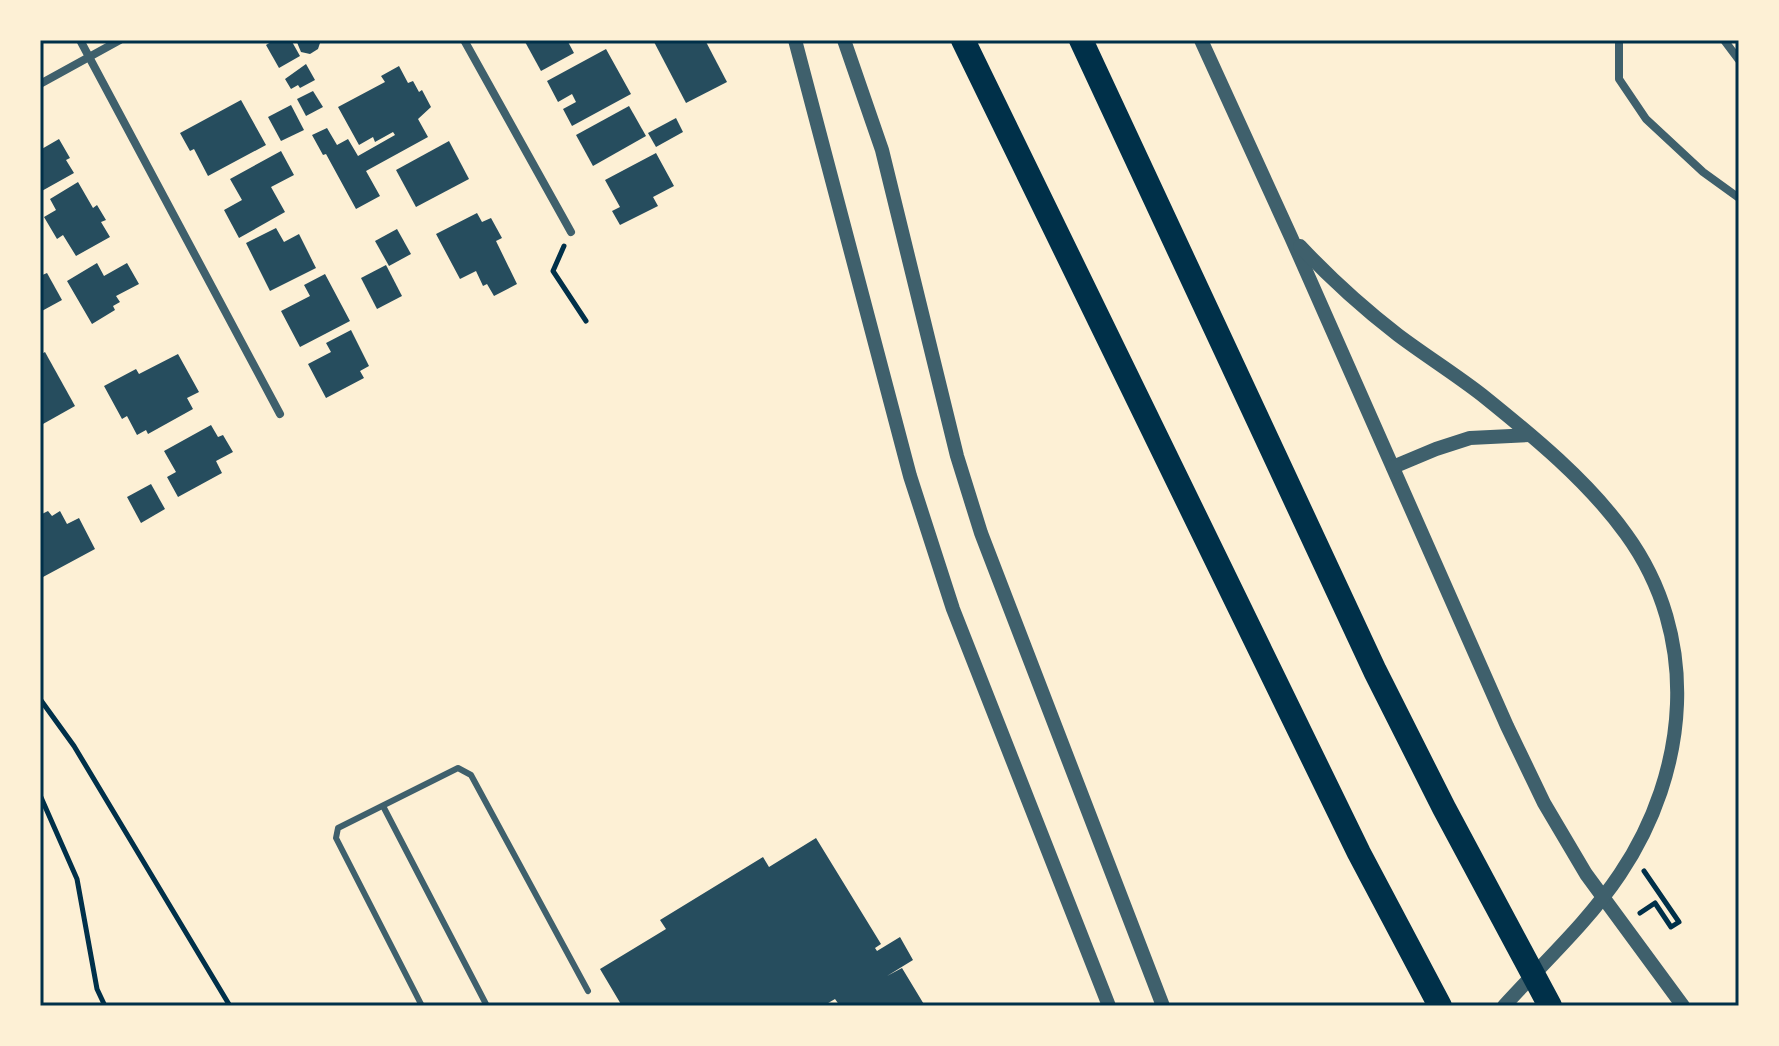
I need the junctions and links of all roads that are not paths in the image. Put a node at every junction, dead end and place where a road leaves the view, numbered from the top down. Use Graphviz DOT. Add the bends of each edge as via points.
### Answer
graph roads {
  1 [pos="80,40"];
  2 [pos="120,40"];
  3 [pos="464,40"];
  4 [pos="795,40"];
  5 [pos="844,40"];
  6 [pos="963,40"];
  7 [pos="1081,40"];
  8 [pos="1201,40"];
  9 [pos="1619,40"];
  10 [pos="1724,40"];
  11 [pos="89,57"];
  12 [pos="1739,60"];
  13 [pos="40,84"];
  14 [pos="1739,198"];
  15 [pos="571,232"];
  16 [pos="1291,237"];
  17 [pos="280,414"];
  18 [pos="1529,435"];
  19 [pos="1393,467"];
  20 [pos="383,806"];
  21 [pos="1153,980"];
  22 [pos="588,991"];
  23 [pos="422,1006"];
  24 [pos="487,1006"];
  25 [pos="1109,1006"];
  26 [pos="1157,1006"];
  27 [pos="1163,1006"];
  28 [pos="1440,1006"];
  29 [pos="1504,1006"];
  30 [pos="1550,1006"];
  31 [pos="1683,1006"];
  1 -- 11 [label="street"];
  2 -- 11 [label="street"];
  3 -- 15 [label="street"];
  4 -- 25 [label="street" via="910,476 953,609"];
  5 -- 21 [label="street" via="882,150 981,533"];
  6 -- 28 [label="highway" via="1359,853"];
  7 -- 30 [label="highway" via="1375,671"];
  8 -- 16 [label="street"];
  9 -- 14 [label="street" via="1619,79 1646,119"];
  10 -- 12 [label="street"];
  11 -- 13 [label="street"];
  11 -- 17 [label="street"];
  16 -- 18 [label="street" via="1361,305"];
  16 -- 19 [label="street"];
  18 -- 19 [label="street" via="1470,438"];
  18 -- 29 [label="street" via="1603,504 1649,570 1665,607 1679,692 1664,785 1647,829 1604,894"];
  19 -- 31 [label="street" via="1544,803 1586,874"];
  20 -- 22 [label="lane" via="458,768 471,775"];
  20 -- 23 [label="lane" via="338,828 336,838"];
  20 -- 24 [label="lane"];
  21 -- 26 [label="street"];
  21 -- 27 [label="street"];
}
